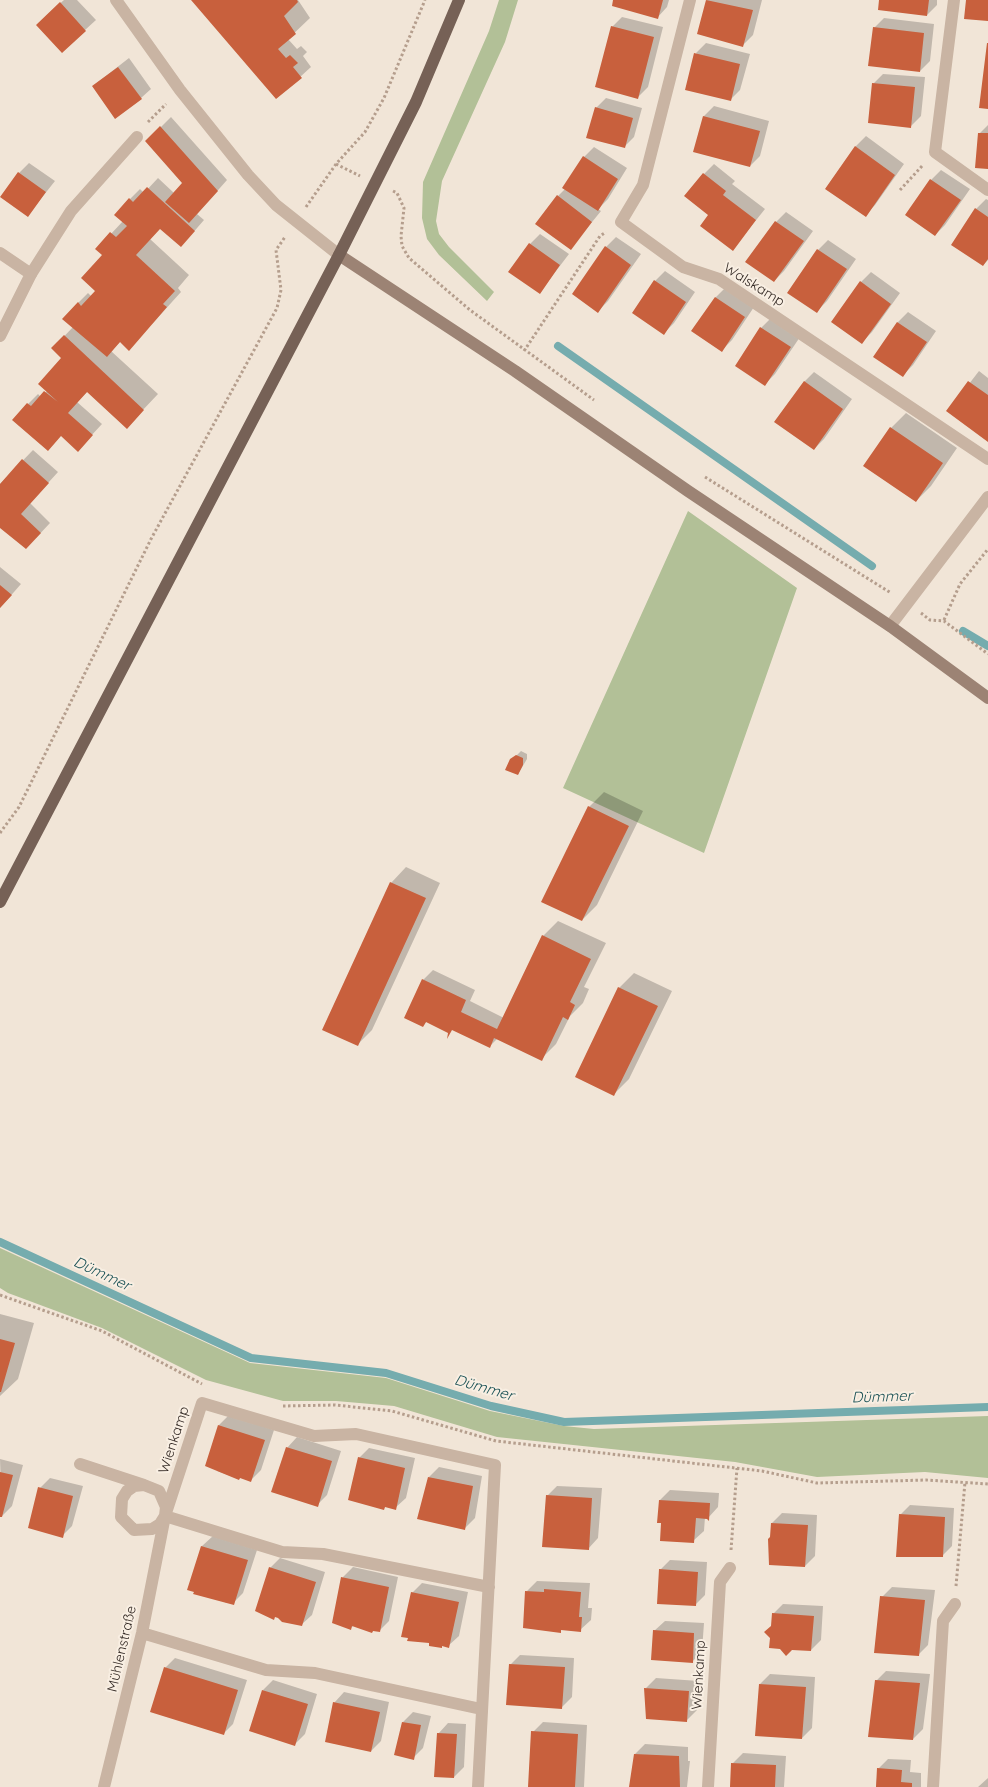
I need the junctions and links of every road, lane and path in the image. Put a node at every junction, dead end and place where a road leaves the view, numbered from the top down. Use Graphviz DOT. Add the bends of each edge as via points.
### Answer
graph roads {
  1 [pos="116,0"];
  2 [pos="424,0"];
  3 [pos="459,0"];
  4 [pos="690,0"];
  5 [pos="954,0"];
  6 [pos="180,90"];
  7 [pos="137,136"];
  8 [pos="935,152"];
  9 [pos="336,164"];
  10 [pos="375,184"];
  11 [pos="900,190"];
  12 [pos="988,190"];
  13 [pos="296,222"];
  14 [pos="621,222"];
  15 [pos="276,250"];
  16 [pos="0,253"];
  17 [pos="339,256"];
  18 [pos="31,274"];
  19 [pos="0,336"];
  20 [pos="524,351"];
  21 [pos="596,402"];
  22 [pos="988,459"];
  23 [pos="702,475"];
  24 [pos="988,497"];
  25 [pos="988,549"];
  26 [pos="906,603"];
  27 [pos="944,621"];
  28 [pos="890,626"];
  29 [pos="988,654"];
  30 [pos="988,698"];
  31 [pos="0,833"];
  32 [pos="0,902"];
  33 [pos="0,1295"];
  34 [pos="205,1385"];
  35 [pos="275,1404"];
  36 [pos="80,1464"];
  37 [pos="737,1468"];
  38 [pos="965,1482"];
  39 [pos="988,1484"];
  40 [pos="144,1485"];
  41 [pos="165,1516"];
  42 [pos="730,1568"];
  43 [pos="489,1587"];
  44 [pos="955,1604"];
  45 [pos="142,1633"];
  46 [pos="481,1709"];
  47 [pos="104,1787"];
  48 [pos="478,1787"];
  49 [pos="708,1787"];
  50 [pos="933,1787"];
  1 -- 6 [label="street"];
  2 -- 9 [label="path" via="384,98 365,132"];
  3 -- 10 [label="main road" via="416,102"];
  4 -- 14 [label="street" via="643,185"];
  5 -- 8 [label="street"];
  6 -- 7 [label="path"];
  6 -- 13 [label="street" via="248,174"];
  7 -- 18 [label="street" via="71,211"];
  8 -- 11 [label="path"];
  8 -- 12 [label="street"];
  9 -- 10 [label="path"];
  9 -- 13 [label="path"];
  10 -- 17 [label="main road"];
  10 -- 20 [label="path" via="397,193 404,208 402,246 409,258"];
  13 -- 17 [label="street"];
  14 -- 20 [label="path" via="600,236"];
  14 -- 22 [label="street, Walskamp" via="683,268 718,279"];
  15 -- 31 [label="path" via="281,290 277,308 151,539 19,808"];
  16 -- 18 [label="street"];
  17 -- 28 [label="main road" via="515,371"];
  17 -- 32 [label="main road"];
  18 -- 19 [label="street"];
  20 -- 21 [label="path"];
  23 -- 26 [label="path"];
  24 -- 26 [label="street"];
  25 -- 27 [label="path" via="960,584"];
  26 -- 27 [label="path" via="930,620"];
  26 -- 28 [label="street"];
  27 -- 29 [label="path"];
  28 -- 30 [label="main road"];
  33 -- 34 [label="path" via="102,1331"];
  35 -- 37 [label="path" via="335,1405 392,1411 496,1441"];
  36 -- 40 [label="street, Wienkamp"];
  37 -- 38 [label="path" via="817,1483"];
  37 -- 42 [label="path"];
  38 -- 39 [label="path"];
  38 -- 44 [label="path"];
  40 -- 41 [label="street" via="159,1491 166,1507"];
  40 -- 41 [label="street" via="126,1491 121,1517 134,1530 144,1531 152,1529"];
  41 -- 43 [label="street" via="282,1552 323,1554"];
  41 -- 43 [label="street, Wienkamp" via="202,1403 314,1436 356,1434 496,1466"];
  41 -- 45 [label="street, Mühlenstraße"];
  42 -- 49 [label="street, Wienkamp" via="720,1582"];
  43 -- 46 [label="street, Wienkamp"];
  44 -- 50 [label="street" via="943,1621"];
  45 -- 46 [label="street" via="266,1670 315,1673"];
  45 -- 47 [label="street, Mühlenstraße"];
  46 -- 48 [label="street, Wienkamp"];
}
